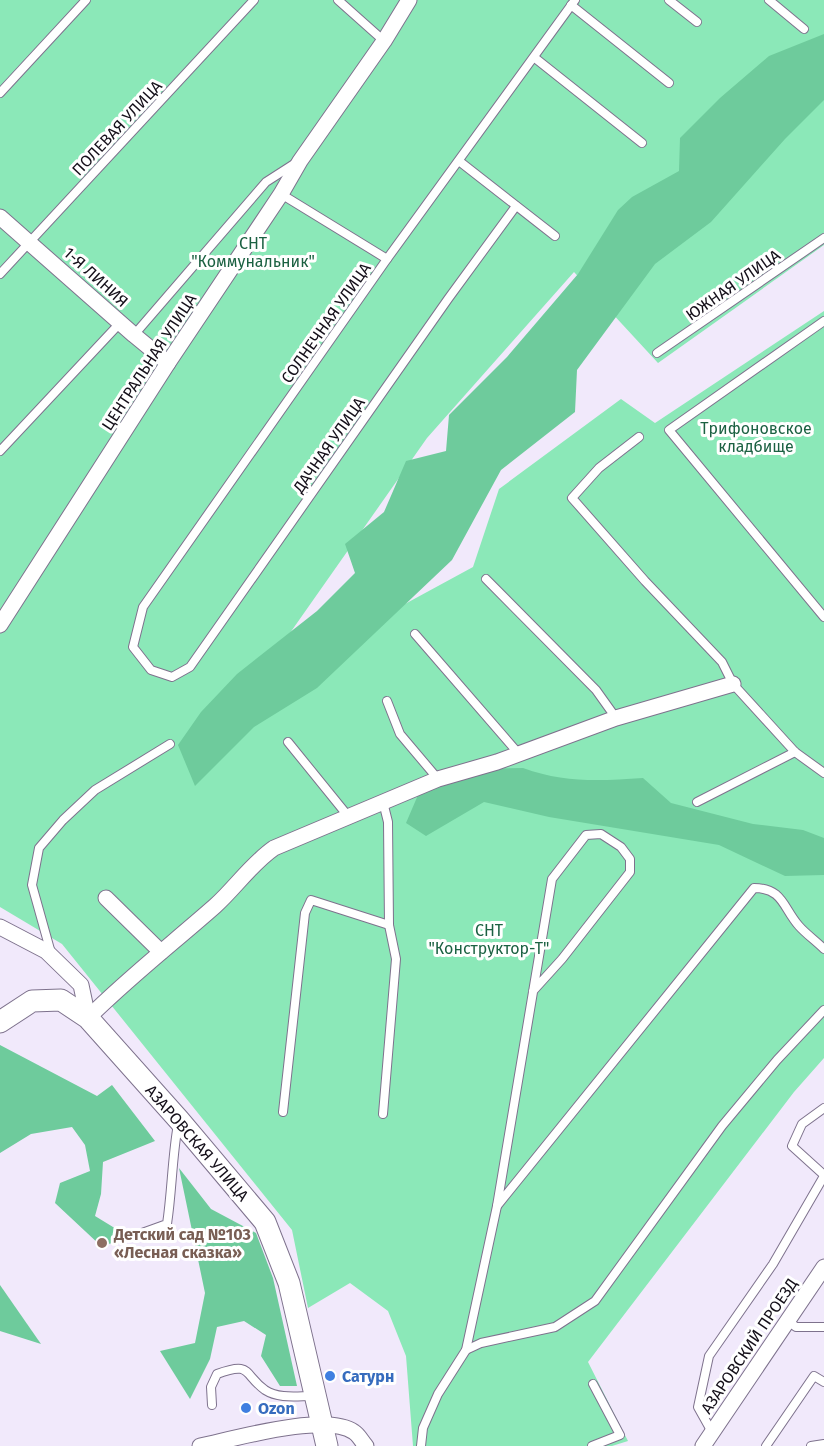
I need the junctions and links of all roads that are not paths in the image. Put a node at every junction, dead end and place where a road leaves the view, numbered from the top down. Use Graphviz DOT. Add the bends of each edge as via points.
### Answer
graph roads {
  1 [pos="86,0"];
  2 [pos="254,0"];
  3 [pos="338,0"];
  4 [pos="409,0"];
  5 [pos="669,0"];
  6 [pos="769,0"];
  7 [pos="573,3"];
  8 [pos="697,22"];
  9 [pos="804,29"];
  10 [pos="384,41"];
  11 [pos="535,58"];
  12 [pos="669,83"];
  13 [pos="0,93"];
  14 [pos="642,143"];
  15 [pos="300,161"];
  16 [pos="459,161"];
  17 [pos="281,194"];
  18 [pos="516,206"];
  19 [pos="0,217"];
  20 [pos="555,236"];
  21 [pos="824,238"];
  22 [pos="30,242"];
  23 [pos="387,259"];
  24 [pos="0,274"];
  25 [pos="824,321"];
  26 [pos="120,323"];
  27 [pos="134,335"];
  28 [pos="657,353"];
  29 [pos="168,363"];
  30 [pos="639,436"];
  31 [pos="0,451"];
  32 [pos="486,579"];
  33 [pos="824,617"];
  34 [pos="0,625"];
  35 [pos="415,634"];
  36 [pos="151,670"];
  37 [pos="733,684"];
  38 [pos="387,701"];
  39 [pos="616,718"];
  40 [pos="288,742"];
  41 [pos="170,744"];
  42 [pos="795,752"];
  43 [pos="519,754"];
  44 [pos="824,773"];
  45 [pos="438,779"];
  46 [pos="383,802"];
  47 [pos="697,802"];
  48 [pos="348,816"];
  49 [pos="106,898"];
  50 [pos="389,925"];
  51 [pos="0,927"];
  52 [pos="824,949"];
  53 [pos="161,952"];
  54 [pos="52,957"];
  55 [pos="533,991"];
  56 [pos="824,1010"];
  57 [pos="88,1018"];
  58 [pos="0,1022"];
  59 [pos="824,1108"];
  60 [pos="283,1112"];
  61 [pos="383,1114"];
  62 [pos="179,1120"];
  63 [pos="824,1176"];
  64 [pos="497,1206"];
  65 [pos="142,1233"];
  66 [pos="824,1267"];
  67 [pos="788,1322"];
  68 [pos="824,1327"];
  69 [pos="466,1350"];
  70 [pos="824,1382"];
  71 [pos="593,1384"];
  72 [pos="316,1395"];
  73 [pos="212,1405"];
  74 [pos="321,1423"];
  75 [pos="712,1432"];
  76 [pos="824,1444"];
  77 [pos="200,1446"];
  78 [pos="327,1446"];
  79 [pos="366,1446"];
  80 [pos="421,1446"];
  81 [pos="592,1446"];
  82 [pos="704,1446"];
  83 [pos="766,1446"];
  84 [pos="812,1446"];
  1 -- 13 [label="lane"];
  2 -- 22 [label="lane, ПОЛЕВАЯ УЛИЦА"];
  3 -- 10 [label="lane"];
  4 -- 10 [label="street, ЦЕНТРАЛЬНАЯ УЛИЦА"];
  5 -- 8 [label="lane"];
  6 -- 9 [label="lane"];
  7 -- 11 [label="lane, СОЛНЕЧНАЯ УЛИЦА"];
  7 -- 12 [label="lane"];
  10 -- 15 [label="street, ЦЕНТРАЛЬНАЯ УЛИЦА"];
  11 -- 14 [label="lane"];
  11 -- 16 [label="lane, СОЛНЕЧНАЯ УЛИЦА"];
  15 -- 17 [label="street, ЦЕНТРАЛЬНАЯ УЛИЦА"];
  15 -- 27 [label="lane" via="266,182"];
  16 -- 18 [label="lane"];
  16 -- 23 [label="lane, СОЛНЕЧНАЯ УЛИЦА"];
  17 -- 23 [label="lane"];
  17 -- 29 [label="street, ЦЕНТРАЛЬНАЯ УЛИЦА"];
  18 -- 20 [label="lane"];
  18 -- 36 [label="lane, ДАЧНАЯ УЛИЦА" via="190,667 172,677"];
  19 -- 22 [label="street, 1-Я ЛИНИЯ"];
  21 -- 28 [label="lane, ЮЖНАЯ УЛИЦА"];
  22 -- 24 [label="lane, ПОЛЕВАЯ УЛИЦА"];
  22 -- 26 [label="street, 1-Я ЛИНИЯ"];
  23 -- 36 [label="lane, СОЛНЕЧНАЯ УЛИЦА" via="143,607 133,647"];
  25 -- 33 [label="lane" via="669,430"];
  26 -- 27 [label="street, 1-Я ЛИНИЯ"];
  26 -- 31 [label="lane"];
  27 -- 29 [label="street, 1-Я ЛИНИЯ"];
  29 -- 34 [label="street, ЦЕНТРАЛЬНАЯ УЛИЦА"];
  30 -- 37 [label="lane" via="599,468 572,498 722,662"];
  32 -- 39 [label="lane" via="596,690"];
  35 -- 43 [label="lane"];
  37 -- 39 [label="street"];
  37 -- 42 [label="lane"];
  38 -- 45 [label="lane" via="400,734"];
  39 -- 43 [label="street"];
  40 -- 48 [label="lane"];
  41 -- 54 [label="lane" via="95,790 39,848 33,885"];
  42 -- 44 [label="lane"];
  42 -- 47 [label="lane"];
  43 -- 45 [label="street"];
  45 -- 46 [label="street"];
  46 -- 48 [label="street"];
  46 -- 50 [label="lane" via="388,822"];
  48 -- 53 [label="street" via="262,856 217,904"];
  49 -- 53 [label="street"];
  50 -- 60 [label="lane" via="311,900 305,914"];
  50 -- 61 [label="lane" via="396,959"];
  51 -- 54 [label="street"];
  52 -- 64 [label="lane" via="798,925 781,898 765,888 754,888"];
  53 -- 57 [label="street"];
  54 -- 57 [label="street" via="81,985"];
  55 -- 55 [label="lane" via="552,879 586,835 601,834 621,847 630,859 630,872"];
  55 -- 64 [label="lane"];
  56 -- 69 [label="lane" via="722,1126 595,1301 555,1327 481,1343"];
  57 -- 58 [label="street, АЗАРОВСКАЯ УЛИЦА" via="61,1000 32,1001"];
  57 -- 62 [label="street, АЗАРОВСКАЯ УЛИЦА"];
  59 -- 63 [label="lane" via="802,1124 792,1146"];
  62 -- 65 [label="lane" via="167,1224"];
  62 -- 72 [label="street, АЗАРОВСКАЯ УЛИЦА" via="265,1222 289,1282"];
  63 -- 75 [label="lane" via="773,1264 709,1356 698,1407"];
  64 -- 69 [label="lane"];
  66 -- 67 [label="street, АЗАРОВСКИЙ ПРОЕЗД"];
  67 -- 68 [label="lane" via="796,1327"];
  67 -- 75 [label="street, АЗАРОВСКИЙ ПРОЕЗД"];
  69 -- 80 [label="lane" via="438,1394 423,1428"];
  70 -- 83 [label="lane" via="814,1376"];
  71 -- 81 [label="lane" via="620,1435"];
  72 -- 73 [label="lane" via="281,1396 265,1389 248,1371 234,1368 217,1374 211,1387"];
  72 -- 74 [label="street, АЗАРОВСКАЯ УЛИЦА"];
  74 -- 77 [label="street"];
  74 -- 78 [label="street, АЗАРОВСКАЯ УЛИЦА"];
  74 -- 79 [label="street" via="353,1431"];
  75 -- 82 [label="street, АЗАРОВСКИЙ ПРОЕЗД"];
  76 -- 84 [label="lane"];
}
